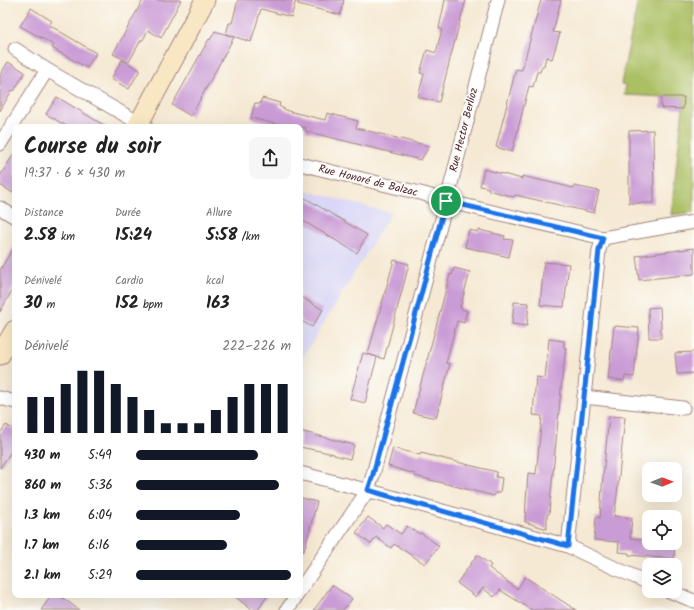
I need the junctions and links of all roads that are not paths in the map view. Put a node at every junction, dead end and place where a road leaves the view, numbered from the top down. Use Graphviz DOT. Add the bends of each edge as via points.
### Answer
graph roads {
  1 [pos="205,0"];
  2 [pos="498,0"];
  3 [pos="15,50"];
  4 [pos="47,70"];
  5 [pos="13,124"];
  6 [pos="139,124"];
  7 [pos="143,124"];
  8 [pos="12,125"];
  9 [pos="0,144"];
  10 [pos="303,165"];
  11 [pos="446,201"];
  12 [pos="0,208"];
  13 [pos="12,215"];
  14 [pos="694,222"];
  15 [pos="603,238"];
  16 [pos="12,335"];
  17 [pos="0,355"];
  18 [pos="584,397"];
  19 [pos="0,398"];
  20 [pos="12,401"];
  21 [pos="683,408"];
  22 [pos="303,474"];
  23 [pos="368,490"];
  24 [pos="568,546"];
  25 [pos="642,580"];
  26 [pos="303,586"];
  27 [pos="682,596"];
  28 [pos="295,598"];
  29 [pos="694,601"];
  30 [pos="287,610"];
  1 -- 7 [label="street"];
  2 -- 11 [label="street, Rue Hector Berlioz"];
  3 -- 4 [label="street"];
  4 -- 5 [label="street"];
  4 -- 6 [label="street"];
  8 -- 9 [label="street"];
  10 -- 11 [label="street, Rue Honoré de Balzac"];
  11 -- 15 [label="street, Rue Honoré de Balzac"];
  11 -- 23 [label="street, Rue Hector Berlioz"];
  12 -- 13 [label="street"];
  14 -- 15 [label="street, Rue Honoré de Balzac"];
  15 -- 18 [label="street" via="599,250"];
  16 -- 17 [label="street"];
  18 -- 21 [label="street"];
  18 -- 24 [label="street"];
  19 -- 20 [label="street"];
  22 -- 23 [label="street"];
  23 -- 24 [label="street"];
  23 -- 26 [label="street, Rue Hector Berlioz"];
  24 -- 25 [label="street"];
  27 -- 29 [label="street"];
  28 -- 30 [label="street"];
}
